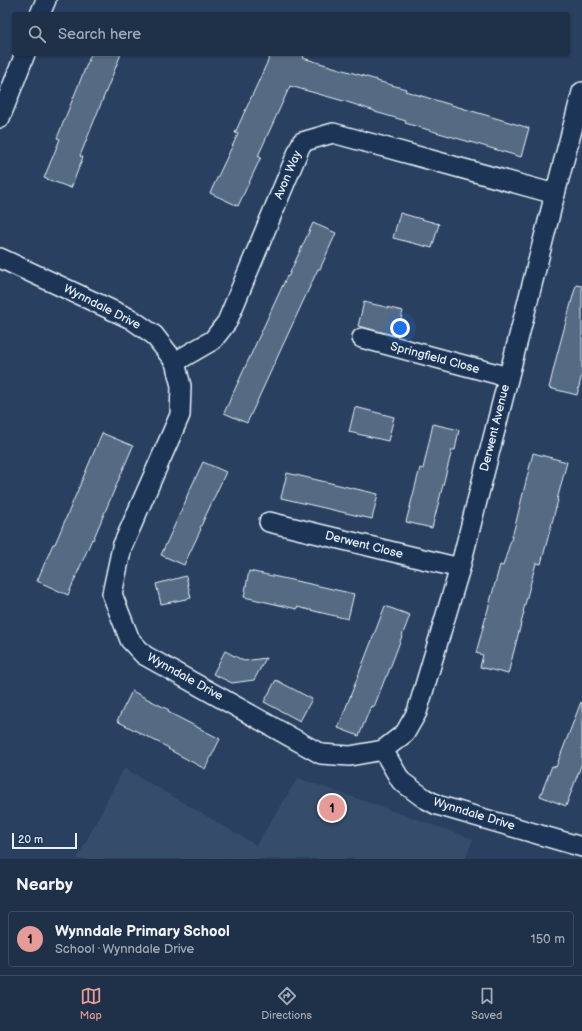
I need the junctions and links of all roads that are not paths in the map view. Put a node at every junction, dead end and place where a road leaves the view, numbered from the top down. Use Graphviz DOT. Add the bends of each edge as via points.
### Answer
graph roads {
  1 [pos="46,0"];
  2 [pos="41,12"];
  3 [pos="24,56"];
  4 [pos="582,92"];
  5 [pos="0,118"];
  6 [pos="555,194"];
  7 [pos="0,258"];
  8 [pos="362,338"];
  9 [pos="175,362"];
  10 [pos="508,377"];
  11 [pos="269,522"];
  12 [pos="460,568"];
  13 [pos="383,750"];
  14 [pos="582,847"];
  1 -- 2 [label="street"];
  3 -- 5 [label="street"];
  4 -- 6 [label="street, Derwent Avenue"];
  6 -- 9 [label="street, Avon Way" via="333,133 302,142 227,322 213,340"];
  6 -- 10 [label="street, Derwent Avenue"];
  7 -- 9 [label="street, Wynndale Drive" via="131,319 154,335"];
  8 -- 10 [label="street, Springfield Close"];
  9 -- 13 [label="street, Wynndale Drive" via="181,386 180,415 122,548 112,594 130,640 144,655 321,754 350,756"];
  10 -- 12 [label="street, Derwent Avenue"];
  11 -- 12 [label="street, Derwent Close"];
  12 -- 13 [label="street, Derwent Avenue" via="417,712 405,733"];
  13 -- 14 [label="street, Wynndale Drive" via="401,781 438,805"];
}
